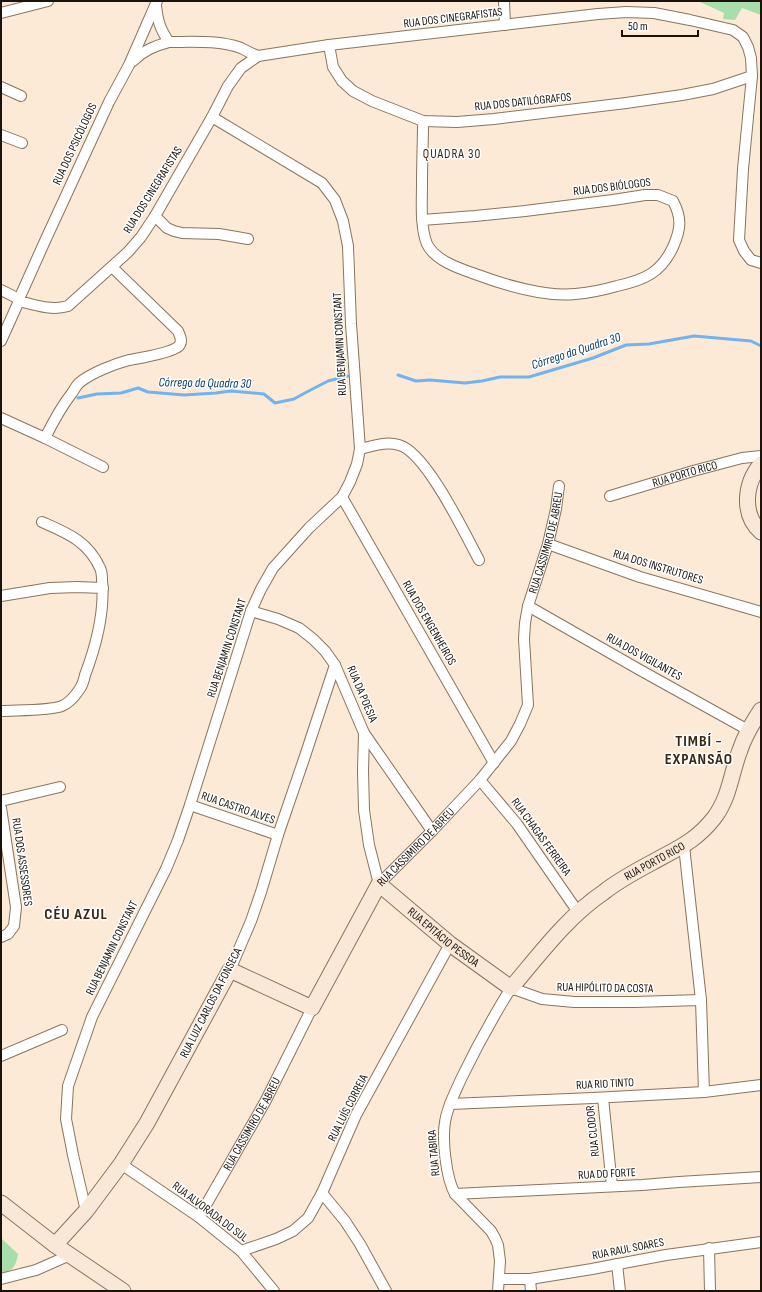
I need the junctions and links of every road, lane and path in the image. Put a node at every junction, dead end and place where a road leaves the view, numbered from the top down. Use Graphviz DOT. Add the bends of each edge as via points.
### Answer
graph roads {
  1 [pos="48,1"];
  2 [pos="504,1"];
  3 [pos="156,3"];
  4 [pos="1,13"];
  5 [pos="505,25"];
  6 [pos="169,42"];
  7 [pos="329,45"];
  8 [pos="258,56"];
  9 [pos="129,65"];
  10 [pos="752,76"];
  11 [pos="1,88"];
  12 [pos="21,96"];
  13 [pos="212,117"];
  14 [pos="423,121"];
  15 [pos="1,134"];
  16 [pos="22,143"];
  17 [pos="155,216"];
  18 [pos="422,220"];
  19 [pos="248,239"];
  20 [pos="761,254"];
  21 [pos="751,260"];
  22 [pos="761,263"];
  23 [pos="112,267"];
  24 [pos="1,290"];
  25 [pos="19,300"];
  26 [pos="1,341"];
  27 [pos="1,418"];
  28 [pos="45,438"];
  29 [pos="360,449"];
  30 [pos="761,456"];
  31 [pos="761,464"];
  32 [pos="103,467"];
  33 [pos="559,486"];
  34 [pos="610,496"];
  35 [pos="342,497"];
  36 [pos="42,522"];
  37 [pos="761,532"];
  38 [pos="548,544"];
  39 [pos="479,560"];
  40 [pos="103,588"];
  41 [pos="1,596"];
  42 [pos="528,606"];
  43 [pos="251,611"];
  44 [pos="761,612"];
  45 [pos="335,665"];
  46 [pos="761,710"];
  47 [pos="1,711"];
  48 [pos="748,730"];
  49 [pos="364,733"];
  50 [pos="494,763"];
  51 [pos="480,780"];
  52 [pos="60,786"];
  53 [pos="1,801"];
  54 [pos="190,805"];
  55 [pos="1,808"];
  56 [pos="432,832"];
  57 [pos="278,835"];
  58 [pos="684,846"];
  59 [pos="378,884"];
  60 [pos="578,912"];
  61 [pos="1,937"];
  62 [pos="450,944"];
  63 [pos="230,970"];
  64 [pos="511,988"];
  65 [pos="701,1000"];
  66 [pos="312,1008"];
  67 [pos="62,1030"];
  68 [pos="1,1056"];
  69 [pos="761,1085"];
  70 [pos="704,1092"];
  71 [pos="603,1098"];
  72 [pos="450,1104"];
  73 [pos="121,1164"];
  74 [pos="761,1178"];
  75 [pos="612,1186"];
  76 [pos="322,1193"];
  77 [pos="455,1194"];
  78 [pos="1,1203"];
  79 [pos="86,1211"];
  80 [pos="199,1217"];
  81 [pos="761,1242"];
  82 [pos="55,1245"];
  83 [pos="709,1248"];
  84 [pos="241,1251"];
  85 [pos="70,1255"];
  86 [pos="617,1264"];
  87 [pos="1,1279"];
  88 [pos="499,1279"];
  89 [pos="530,1279"];
  90 [pos="123,1291"];
  91 [pos="274,1291"];
  92 [pos="386,1291"];
  93 [pos="498,1291"];
  94 [pos="530,1291"];
  95 [pos="620,1291"];
  96 [pos="710,1291"];
  1 -- 4 [label="street"];
  2 -- 5 [label="street"];
  3 -- 6 [label="street" via="158,22"];
  3 -- 9 [label="street, RUA DOS PSICÓLOGOS"];
  5 -- 7 [label="street, RUA DOS CINEGRAFISTAS"];
  5 -- 10 [label="street, RUA DOS CINEGRAFISTAS" via="626,12 654,13 690,20 733,30 743,37 751,58"];
  6 -- 8 [label="street" via="226,45"];
  6 -- 9 [label="street" via="142,53"];
  7 -- 8 [label="street, RUA DOS CINEGRAFISTAS"];
  7 -- 14 [label="street, RUA DOS DATILÓGRAFOS" via="333,67 342,81 353,91"];
  8 -- 13 [label="street, RUA DOS CINEGRAFISTAS" via="240,68"];
  9 -- 25 [label="street, RUA DOS PSICÓLOGOS" via="109,102"];
  10 -- 14 [label="street, RUA DOS DATILÓGRAFOS" via="713,89 634,102 494,119"];
  10 -- 21 [label="street" via="739,240"];
  11 -- 12 [label="street"];
  13 -- 17 [label="street, RUA DOS CINEGRAFISTAS"];
  13 -- 29 [label="street, RUA BENJAMIN CONSTANT" via="322,183 334,200 343,221 348,246"];
  14 -- 18 [label="street, RUA DOS BIÓLOGOS"];
  15 -- 16 [label="street"];
  17 -- 19 [label="street" via="166,228 182,233 219,234"];
  17 -- 23 [label="street, RUA DOS CINEGRAFISTAS" via="141,237"];
  18 -- 18 [label="street, RUA DOS BIÓLOGOS" via="592,203 645,195 658,195 673,201 680,220 678,236 669,256 657,270 637,282 574,294 516,286 456,267 439,258 428,244"];
  20 -- 21 [label="street"];
  21 -- 22 [label="street"];
  23 -- 25 [label="street, RUA DOS CINEGRAFISTAS" via="68,306 48,308"];
  23 -- 28 [label="street" via="178,331 181,342 178,347 170,350 102,369 79,384 64,403"];
  24 -- 25 [label="street, RUA DOS CINEGRAFISTAS"];
  25 -- 26 [label="street, RUA DOS PSICÓLOGOS"];
  27 -- 28 [label="street"];
  28 -- 32 [label="street"];
  29 -- 35 [label="street, RUA BENJAMIN CONSTANT" via="357,464"];
  29 -- 39 [label="street" via="387,443 400,445 413,452 440,489"];
  30 -- 34 [label="street, RUA PORTO RICO" via="693,470"];
  31 -- 37 [label="street" via="751,482 748,508 751,520"];
  33 -- 38 [label="street, RUA CASSIMIRO DE ABREU"];
  35 -- 43 [label="street, RUA BENJAMIN CONSTANT" via="309,528 273,568"];
  35 -- 50 [label="street, RUA DOS ENGENHEIROS"];
  36 -- 40 [label="street" via="74,537 87,548 101,569"];
  38 -- 42 [label="street, RUA CASSIMIRO DE ABREU"];
  38 -- 44 [label="street, RUA DOS INSTRUTORES" via="640,576"];
  40 -- 41 [label="street" via="50,588"];
  40 -- 47 [label="street" via="102,611 92,658 80,688 72,699 62,706 50,709"];
  42 -- 48 [label="street, RUA DOS VIGILANTES"];
  42 -- 50 [label="street, RUA CASSIMIRO DE ABREU" via="524,639 528,704 511,741"];
  43 -- 45 [label="street, RUA DA POESIA" via="299,628 314,639"];
  43 -- 54 [label="street, RUA BENJAMIN CONSTANT"];
  45 -- 49 [label="street, RUA DA POESIA"];
  45 -- 57 [label="street, RUA LUIZ CARLOS DA FONSECA"];
  46 -- 48 [label="street, RUA PORTO RICO"];
  48 -- 58 [label="street, RUA PORTO RICO" via="739,750 725,800 715,817"];
  49 -- 56 [label="street"];
  49 -- 59 [label="street, RUA DA POESIA" via="364,810"];
  50 -- 51 [label="street, RUA CASSIMIRO DE ABREU"];
  51 -- 56 [label="street, RUA CASSIMIRO DE ABREU"];
  51 -- 60 [label="street, RUA CHAGAS FERREIRA" via="517,824"];
  52 -- 53 [label="street"];
  54 -- 57 [label="street, RUA CASTRO ALVES"];
  54 -- 79 [label="street, RUA BENJAMIN CONSTANT" via="166,869 92,1017 68,1086 66,1119"];
  55 -- 61 [label="street, RUA DOS ASSESSORES" via="16,907 14,926 8,934"];
  56 -- 59 [label="street, RUA CASSIMIRO DE ABREU"];
  57 -- 63 [label="street, RUA LUIZ CARLOS DA FONSECA" via="251,921"];
  58 -- 60 [label="street, RUA PORTO RICO" via="632,873"];
  58 -- 65 [label="street"];
  59 -- 62 [label="street, RUA EPITÁCIO PESSOA"];
  59 -- 66 [label="street, RUA CASSIMIRO DE ABREU"];
  60 -- 64 [label="street, RUA PORTO RICO"];
  62 -- 64 [label="street, RUA EPITÁCIO PESSOA"];
  62 -- 76 [label="street, RUA LUÍS CORREIA" via="356,1116"];
  63 -- 66 [label="street"];
  63 -- 73 [label="street, RUA LUIZ CARLOS DA FONSECA" via="147,1123"];
  64 -- 65 [label="street, RUA HIPÓLITO DA COSTA" via="542,999 574,1002"];
  64 -- 72 [label="street, RUA TABIRA" via="494,1014"];
  65 -- 70 [label="street"];
  66 -- 80 [label="street, RUA CASSIMIRO DE ABREU" via="265,1102"];
  67 -- 68 [label="street"];
  69 -- 70 [label="street, RUA RIO TINTO"];
  70 -- 71 [label="street, RUA RIO TINTO"];
  71 -- 72 [label="street, RUA RIO TINTO"];
  71 -- 75 [label="street, RUA CLODOR"];
  72 -- 77 [label="street, RUA TABIRA" via="445,1123 445,1147 447,1175"];
  73 -- 79 [label="street, RUA LUIZ CARLOS DA FONSECA"];
  73 -- 80 [label="street, RUA ALVORADA DO SUL"];
  74 -- 75 [label="street, RUA DO FORTE"];
  75 -- 77 [label="street, RUA DO FORTE"];
  76 -- 84 [label="street, RUA LUÍS CORREIA" via="308,1218 293,1231"];
  76 -- 92 [label="street" via="345,1221"];
  77 -- 88 [label="street, RUA TABIRA" via="495,1238 500,1261"];
  78 -- 82 [label="street"];
  79 -- 82 [label="street, RUA LUIZ CARLOS DA FONSECA"];
  80 -- 84 [label="street, RUA ALVORADA DO SUL"];
  81 -- 83 [label="street, RUA RAUL SOARES"];
  82 -- 85 [label="street"];
  83 -- 86 [label="street, RUA RAUL SOARES"];
  83 -- 96 [label="street"];
  84 -- 91 [label="street, RUA ALVORADA DO SUL"];
  85 -- 87 [label="street" via="36,1270"];
  85 -- 90 [label="street"];
  86 -- 89 [label="street, RUA RAUL SOARES"];
  86 -- 95 [label="street"];
  88 -- 89 [label="street, RUA RAUL SOARES"];
  88 -- 93 [label="street, RUA TABIRA"];
  89 -- 94 [label="street"];
}
